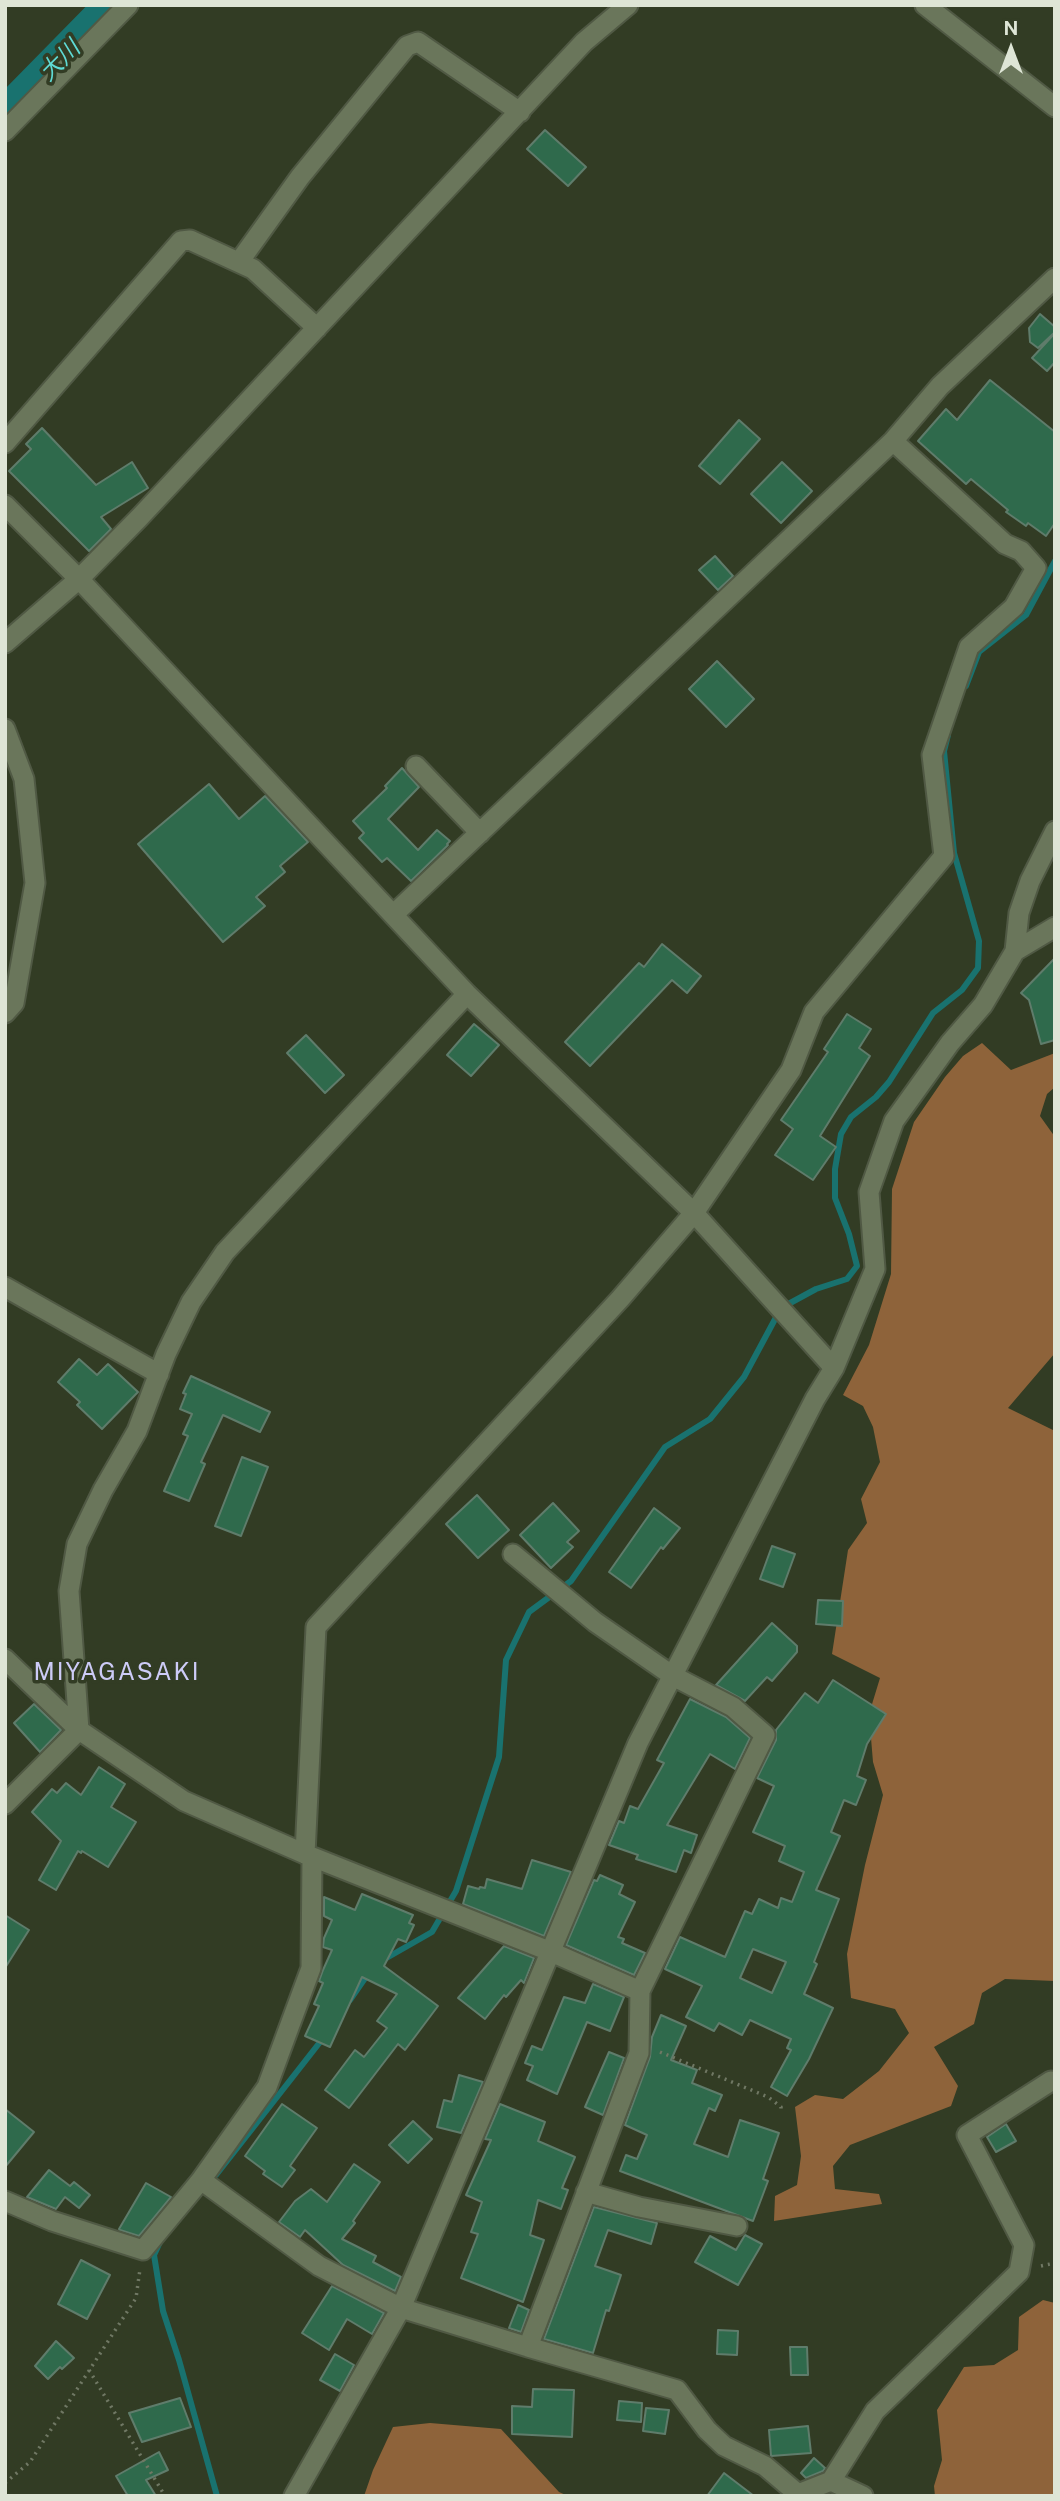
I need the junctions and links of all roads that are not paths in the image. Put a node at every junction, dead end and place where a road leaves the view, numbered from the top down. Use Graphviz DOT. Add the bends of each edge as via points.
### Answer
graph roads {
  1 [pos="128,5"];
  2 [pos="628,5"];
  3 [pos="925,5"];
  4 [pos="1055,107"];
  5 [pos="520,112"];
  6 [pos="5,131"];
  7 [pos="239,262"];
  8 [pos="1055,278"];
  9 [pos="317,328"];
  10 [pos="893,441"];
  11 [pos="5,443"];
  12 [pos="5,505"];
  13 [pos="79,579"];
  14 [pos="5,643"];
  15 [pos="5,729"];
  16 [pos="416,766"];
  17 [pos="1055,831"];
  18 [pos="480,833"];
  19 [pos="394,914"];
  20 [pos="1055,927"];
  21 [pos="1015,951"];
  22 [pos="467,995"];
  23 [pos="5,1013"];
  24 [pos="694,1213"];
  25 [pos="5,1287"];
  26 [pos="834,1368"];
  27 [pos="159,1374"];
  28 [pos="513,1554"];
  29 [pos="5,1659"];
  30 [pos="673,1676"];
  31 [pos="79,1730"];
  32 [pos="5,1804"];
  33 [pos="309,1855"];
  34 [pos="549,1951"];
  35 [pos="640,1991"];
  36 [pos="1051,2081"];
  37 [pos="201,2180"];
  38 [pos="586,2192"];
  39 [pos="5,2201"];
  40 [pos="737,2227"];
  41 [pos="401,2308"];
  42 [pos="528,2347"];
  43 [pos="831,2481"];
  44 [pos="295,2496"];
  45 [pos="863,2496"];
  1 -- 6 [label="street"];
  2 -- 5 [label="street" via="584,42"];
  3 -- 4 [label="street"];
  5 -- 7 [label="street" via="418,43 407,46 300,177"];
  5 -- 9 [label="street"];
  7 -- 9 [label="street" via="253,269"];
  7 -- 11 [label="street" via="190,240 181,241"];
  8 -- 10 [label="street" via="940,386"];
  9 -- 13 [label="street"];
  10 -- 18 [label="street"];
  10 -- 24 [label="street" via="1036,568 1014,607 969,647 932,755 944,856 814,1012 791,1070"];
  12 -- 13 [label="street"];
  13 -- 14 [label="street"];
  13 -- 19 [label="street"];
  15 -- 23 [label="street" via="24,779 35,883 14,1003"];
  16 -- 18 [label="street"];
  17 -- 21 [label="street" via="1030,881"];
  18 -- 19 [label="street"];
  19 -- 22 [label="street"];
  20 -- 21 [label="street"];
  21 -- 26 [label="street" via="982,1005 894,1121 869,1192 875,1269"];
  22 -- 24 [label="street"];
  22 -- 27 [label="street" via="225,1252 191,1302"];
  24 -- 26 [label="street"];
  24 -- 33 [label="street" via="621,1299 316,1628"];
  25 -- 27 [label="street"];
  26 -- 30 [label="street"];
  27 -- 31 [label="street" via="137,1431 77,1544 69,1591"];
  28 -- 30 [label="street" via="595,1622"];
  29 -- 31 [label="street"];
  30 -- 34 [label="street" via="638,1743"];
  30 -- 35 [label="street" via="733,1707 765,1735"];
  31 -- 32 [label="street"];
  31 -- 33 [label="street" via="184,1801"];
  33 -- 34 [label="street"];
  33 -- 37 [label="street" via="311,1968 267,2087"];
  34 -- 35 [label="street"];
  34 -- 41 [label="street"];
  35 -- 38 [label="street" via="639,2053"];
  36 -- 43 [label="street" via="967,2135 1024,2245 1019,2272 874,2411"];
  37 -- 39 [label="street" via="144,2250"];
  37 -- 41 [label="street" via="319,2266"];
  38 -- 40 [label="street"];
  38 -- 42 [label="street"];
  41 -- 42 [label="street"];
  41 -- 44 [label="street"];
  42 -- 43 [label="street" via="677,2390 724,2446 765,2466 798,2494"];
  43 -- 45 [label="street"];
}
